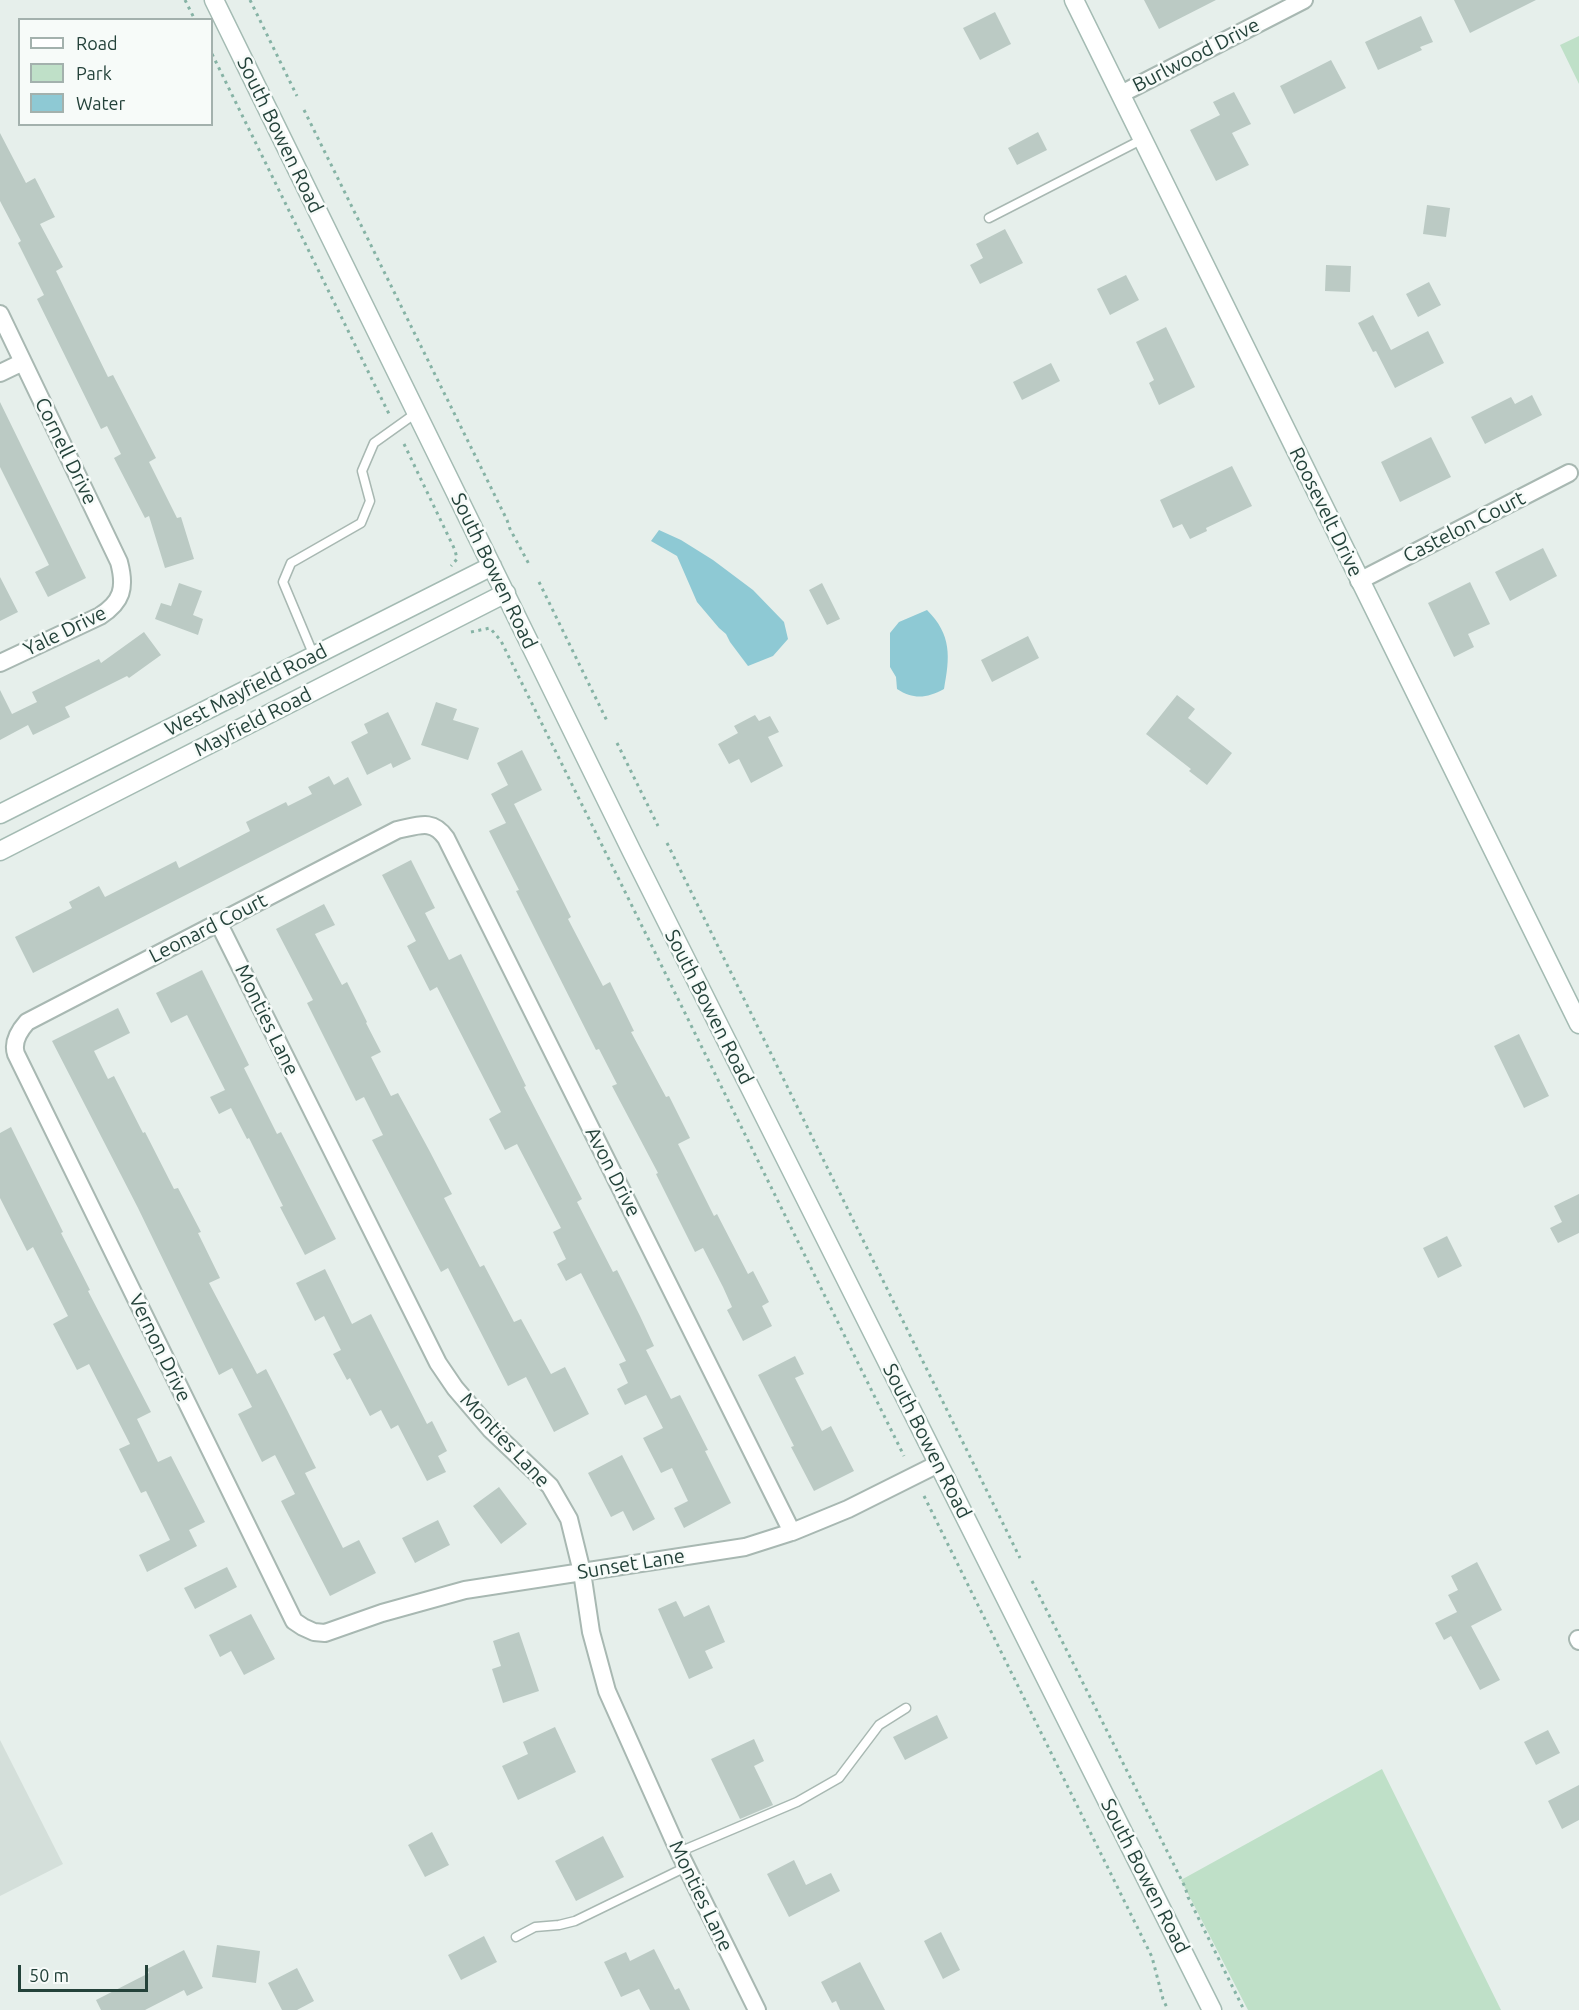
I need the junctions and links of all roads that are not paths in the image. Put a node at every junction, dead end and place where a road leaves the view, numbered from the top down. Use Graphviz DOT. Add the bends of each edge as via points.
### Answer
graph roads {
  1 [pos="214,0"];
  2 [pos="1074,0"];
  3 [pos="1304,0"];
  4 [pos="1121,94"];
  5 [pos="1143,138"];
  6 [pos="989,218"];
  7 [pos="0,314"];
  8 [pos="23,362"];
  9 [pos="0,373"];
  10 [pos="417,413"];
  11 [pos="1569,473"];
  12 [pos="492,566"];
  13 [pos="1359,581"];
  14 [pos="121,591"];
  15 [pos="506,593"];
  16 [pos="314,656"];
  17 [pos="0,663"];
  18 [pos="0,814"];
  19 [pos="423,824"];
  20 [pos="0,851"];
  21 [pos="218,922"];
  22 [pos="1579,1024"];
  23 [pos="16,1054"];
  24 [pos="938,1464"];
  25 [pos="792,1532"];
  26 [pos="582,1572"];
  27 [pos="314,1632"];
  28 [pos="906,1708"];
  29 [pos="683,1860"];
  30 [pos="516,1937"];
  31 [pos="757,2010"];
  32 [pos="1212,2010"];
  1 -- 10 [label="main road, South Bowen Road"];
  2 -- 4 [label="main road, Roosevelt Drive"];
  3 -- 4 [label="street, Burlwood Drive"];
  4 -- 5 [label="main road, Roosevelt Drive"];
  5 -- 6 [label="lane"];
  5 -- 13 [label="main road, Roosevelt Drive"];
  7 -- 8 [label="street, Cornell Drive"];
  8 -- 9 [label="street"];
  8 -- 14 [label="street, Cornell Drive" via="119,562 123,576"];
  10 -- 12 [label="main road, South Bowen Road"];
  10 -- 16 [label="lane" via="374,443 362,471 370,501 362,523 291,563 283,582"];
  11 -- 13 [label="street, Castelon Court"];
  12 -- 15 [label="main road, South Bowen Road"];
  12 -- 16 [label="main road, West Mayfield Road"];
  13 -- 22 [label="main road, Roosevelt Drive"];
  14 -- 17 [label="street, Yale Drive" via="115,607 100,616"];
  15 -- 20 [label="main road, Mayfield Road"];
  15 -- 24 [label="main road, South Bowen Road"];
  16 -- 18 [label="main road, West Mayfield Road"];
  19 -- 21 [label="street, Leonard Court" via="397,831"];
  19 -- 25 [label="street, Avon Drive" via="440,829 446,838"];
  21 -- 23 [label="street, Leonard Court" via="27,1022 18,1032"];
  21 -- 26 [label="street, Monties Lane" via="438,1363 491,1430 550,1486 568,1519"];
  23 -- 27 [label="street, Vernon Drive" via="294,1621"];
  24 -- 25 [label="street, Sunset Lane"];
  24 -- 32 [label="main road, South Bowen Road"];
  25 -- 26 [label="street, Sunset Lane" via="745,1547"];
  26 -- 27 [label="street, Sunset Lane" via="465,1590 325,1633"];
  26 -- 29 [label="street, Monties Lane" via="591,1632 607,1691"];
  28 -- 29 [label="lane" via="879,1725 839,1778"];
  29 -- 30 [label="lane" via="575,1921 535,1927"];
  29 -- 31 [label="street, Monties Lane"];
}
